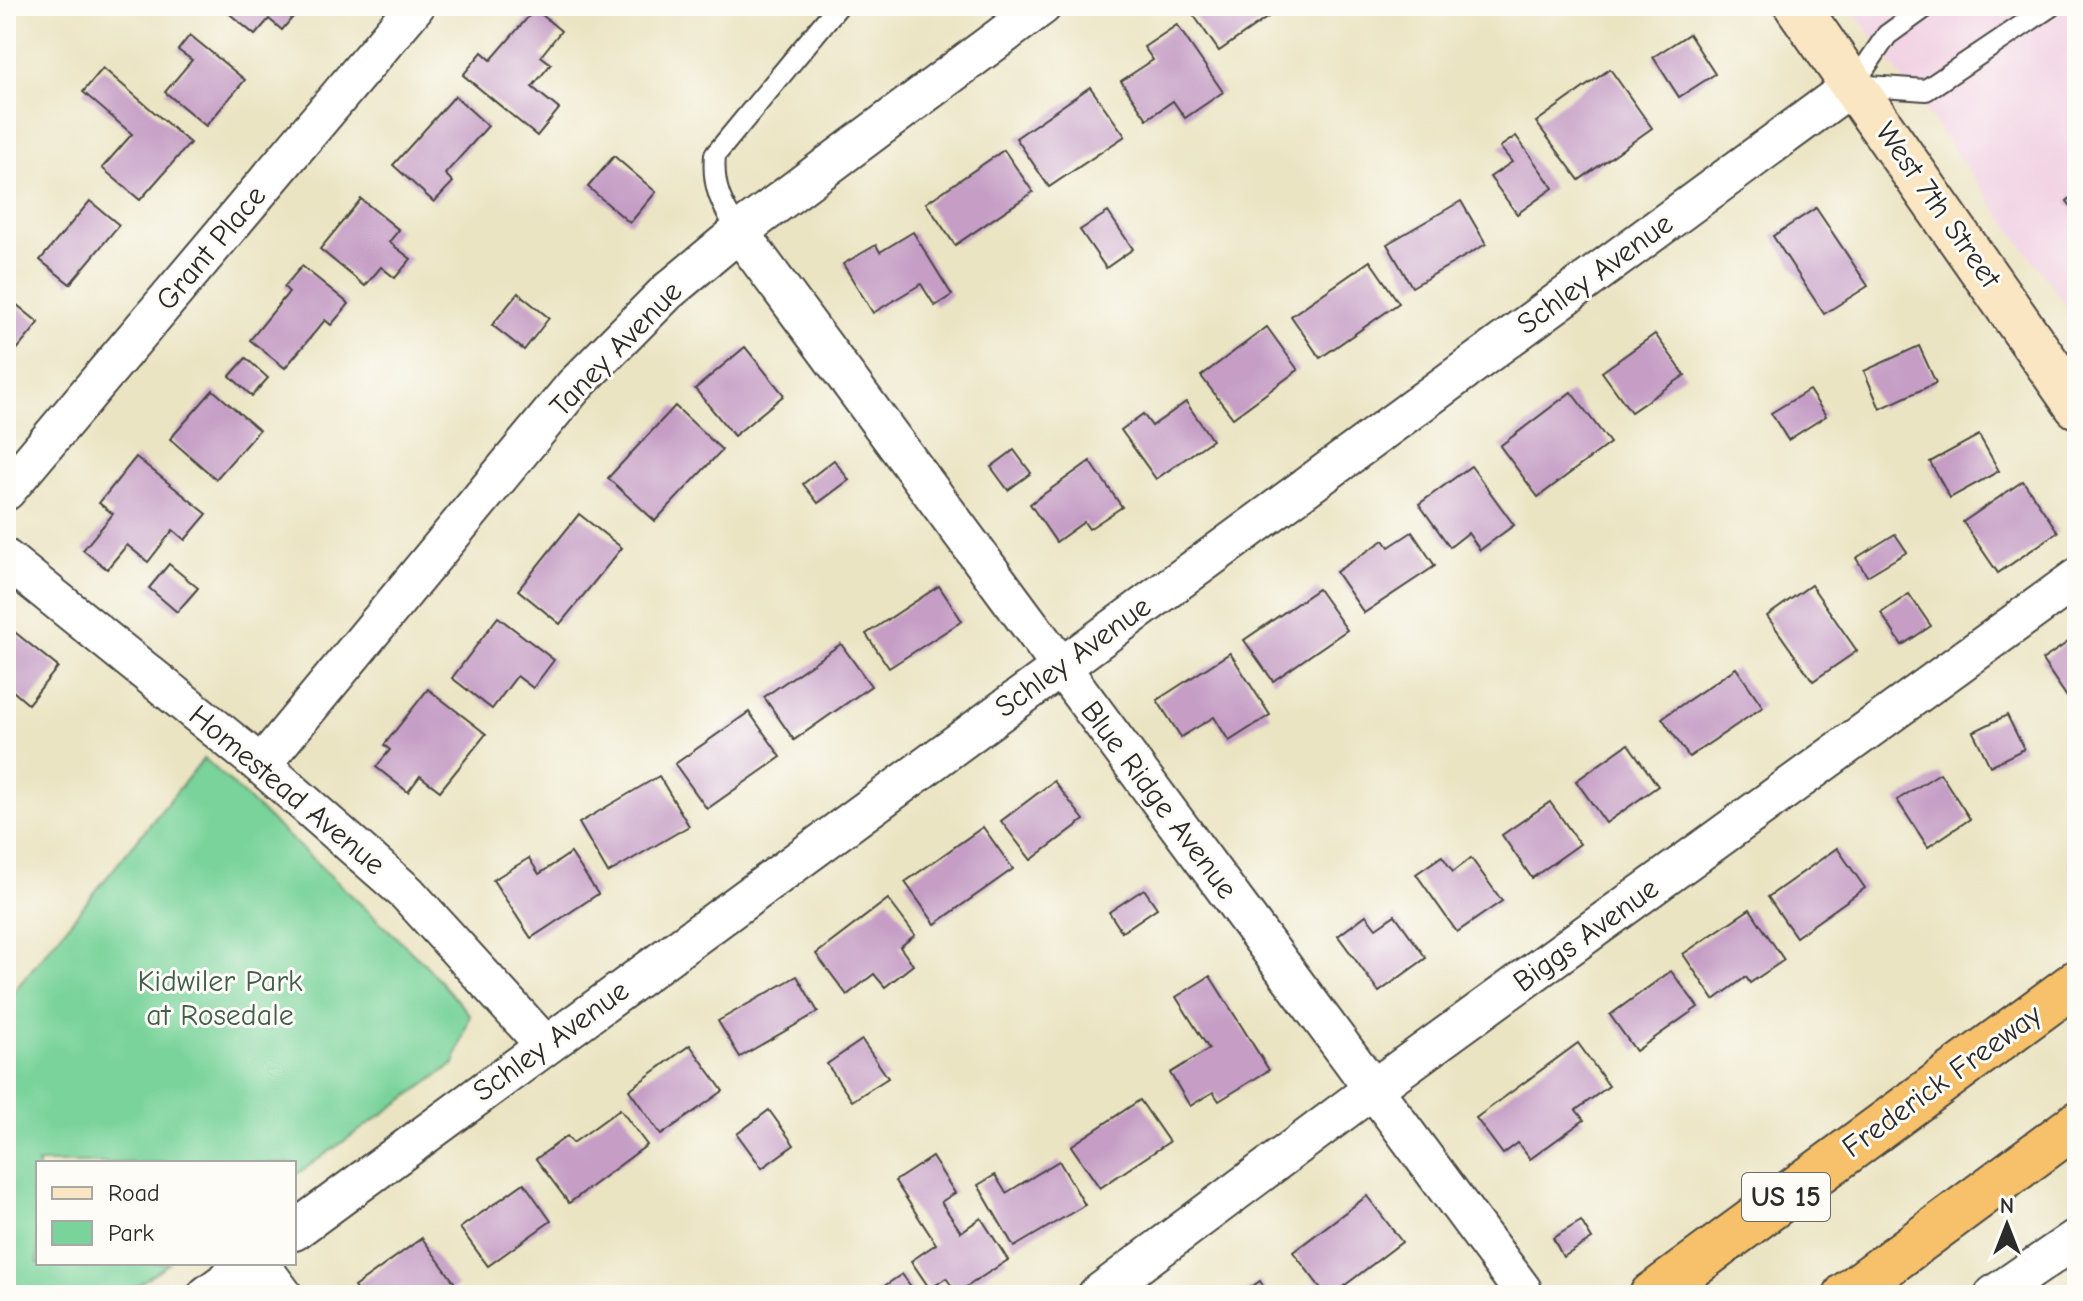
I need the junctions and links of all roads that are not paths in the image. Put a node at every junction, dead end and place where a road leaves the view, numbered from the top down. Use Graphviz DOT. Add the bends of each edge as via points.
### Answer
graph roads {
  1 [pos="415,6"];
  2 [pos="838,6"];
  3 [pos="1042,6"];
  4 [pos="1797,6"];
  5 [pos="1927,6"];
  6 [pos="2051,6"];
  7 [pos="1853,85"];
  8 [pos="739,232"];
  9 [pos="2077,406"];
  10 [pos="6,491"];
  11 [pos="6,559"];
  12 [pos="2077,578"];
  13 [pos="1061,667"];
  14 [pos="261,765"];
  15 [pos="2077,982"];
  16 [pos="545,1045"];
  17 [pos="1373,1089"];
  18 [pos="2077,1124"];
  19 [pos="296,1230"];
  20 [pos="2077,1238"];
  21 [pos="248,1265"];
  22 [pos="260,1265"];
  23 [pos="1522,1290"];
  24 [pos="207,1295"];
  25 [pos="283,1295"];
  26 [pos="1097,1295"];
  27 [pos="1652,1295"];
  28 [pos="1846,1295"];
  29 [pos="1994,1295"];
  1 -- 10 [label="street, Grant Place"];
  2 -- 8 [label="lane" via="715,155 719,201"];
  3 -- 8 [label="street, Taney Avenue"];
  4 -- 7 [label="street, West 7th Street"];
  5 -- 7 [label="lane, Schley Avenue" via="1887,35"];
  6 -- 7 [label="lane" via="1926,90"];
  7 -- 9 [label="street, West 7th Street"];
  7 -- 13 [label="street, Schley Avenue"];
  8 -- 13 [label="street, Blue Ridge Avenue"];
  8 -- 14 [label="street, Taney Avenue" via="667,292 574,386"];
  11 -- 14 [label="street, Homestead Avenue"];
  12 -- 17 [label="street, Biggs Avenue"];
  13 -- 16 [label="street, Schley Avenue"];
  13 -- 17 [label="street, Blue Ridge Avenue"];
  14 -- 16 [label="street, Homestead Avenue" via="407,893"];
  15 -- 27 [label="highway, Frederick Freeway / US 15"];
  16 -- 19 [label="street, Schley Avenue"];
  17 -- 23 [label="street, Blue Ridge Avenue"];
  17 -- 26 [label="street, Biggs Avenue"];
  18 -- 28 [label="highway"];
  20 -- 29 [label="street"];
  21 -- 24 [label="street"];
  22 -- 25 [label="street"];
}
